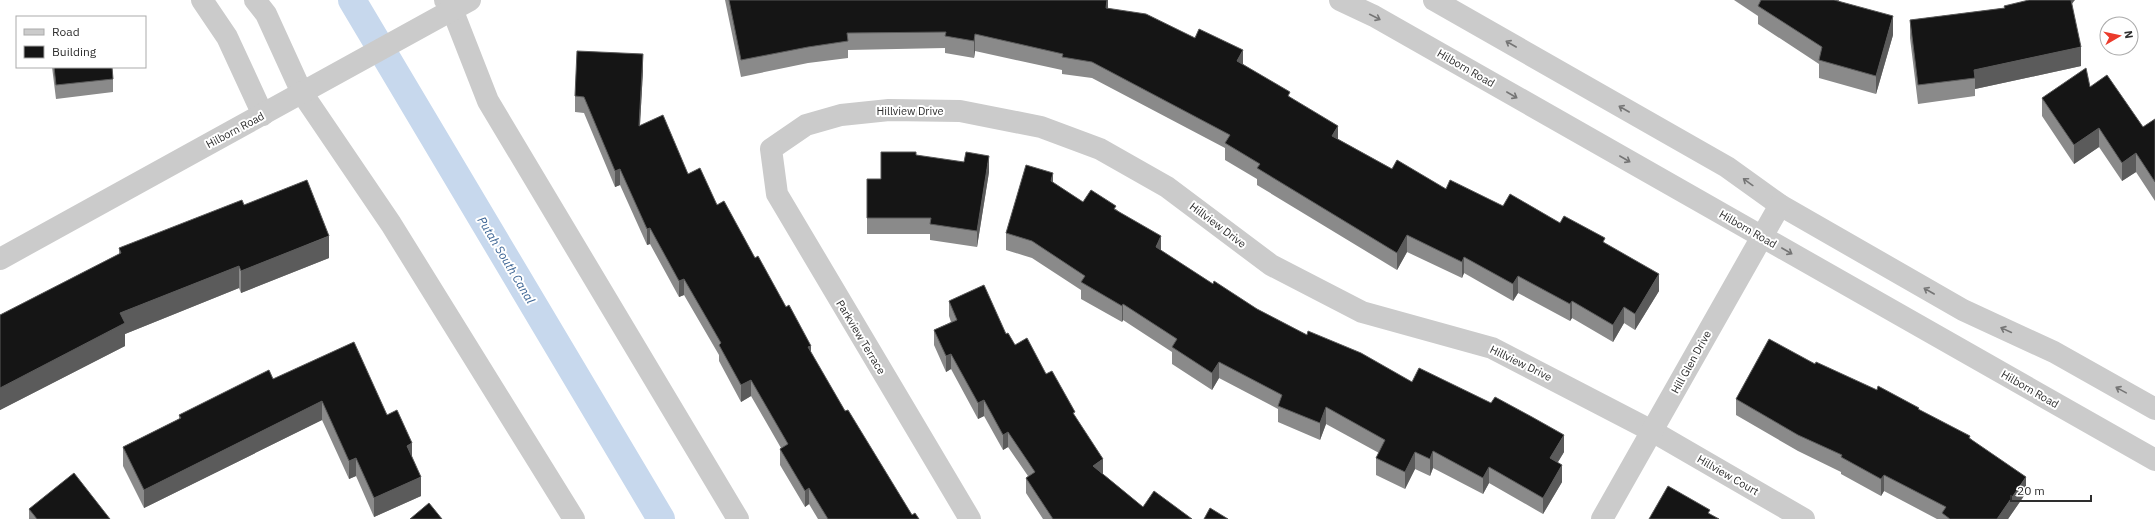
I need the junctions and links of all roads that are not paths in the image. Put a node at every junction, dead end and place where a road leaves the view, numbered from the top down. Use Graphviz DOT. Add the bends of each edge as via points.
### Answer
graph roads {
  1 [pos="202,0"];
  2 [pos="255,0"];
  3 [pos="1340,0"];
  4 [pos="1434,0"];
  5 [pos="450,7"];
  6 [pos="311,88"];
  7 [pos="263,115"];
  8 [pos="771,149"];
  9 [pos="1780,205"];
  10 [pos="1762,237"];
  11 [pos="0,259"];
  12 [pos="2155,409"];
  13 [pos="1652,431"];
  14 [pos="2155,460"];
  15 [pos="574,519"];
  16 [pos="738,519"];
  17 [pos="970,519"];
  18 [pos="1602,519"];
  19 [pos="1804,519"];
  1 -- 7 [label="street" via="227,37"];
  2 -- 6 [label="street"];
  3 -- 10 [label="street, Hilborn Road, one-way" via="1374,16"];
  9 -- 4 [label="street, one-way" via="1727,167"];
  5 -- 6 [label="street, Hilborn Road"];
  5 -- 16 [label="street" via="488,101"];
  6 -- 7 [label="street, Hilborn Road"];
  6 -- 15 [label="street" via="391,224"];
  7 -- 11 [label="street, Hilborn Road"];
  8 -- 13 [label="street, Hillview Drive" via="806,125 841,115 889,110 960,111 1041,127 1100,150 1167,187 1271,265 1362,312 1492,348"];
  8 -- 17 [label="street, Parkview Terrace" via="777,194"];
  9 -- 10 [label="street, Hill Glen Drive"];
  12 -- 9 [label="street, one-way" via="2054,352 1963,310"];
  10 -- 13 [label="street, Hill Glen Drive"];
  10 -- 14 [label="street, Hilborn Road, one-way"];
  13 -- 18 [label="street, Hill Glen Drive"];
  13 -- 19 [label="street, Hillview Court"];
}
